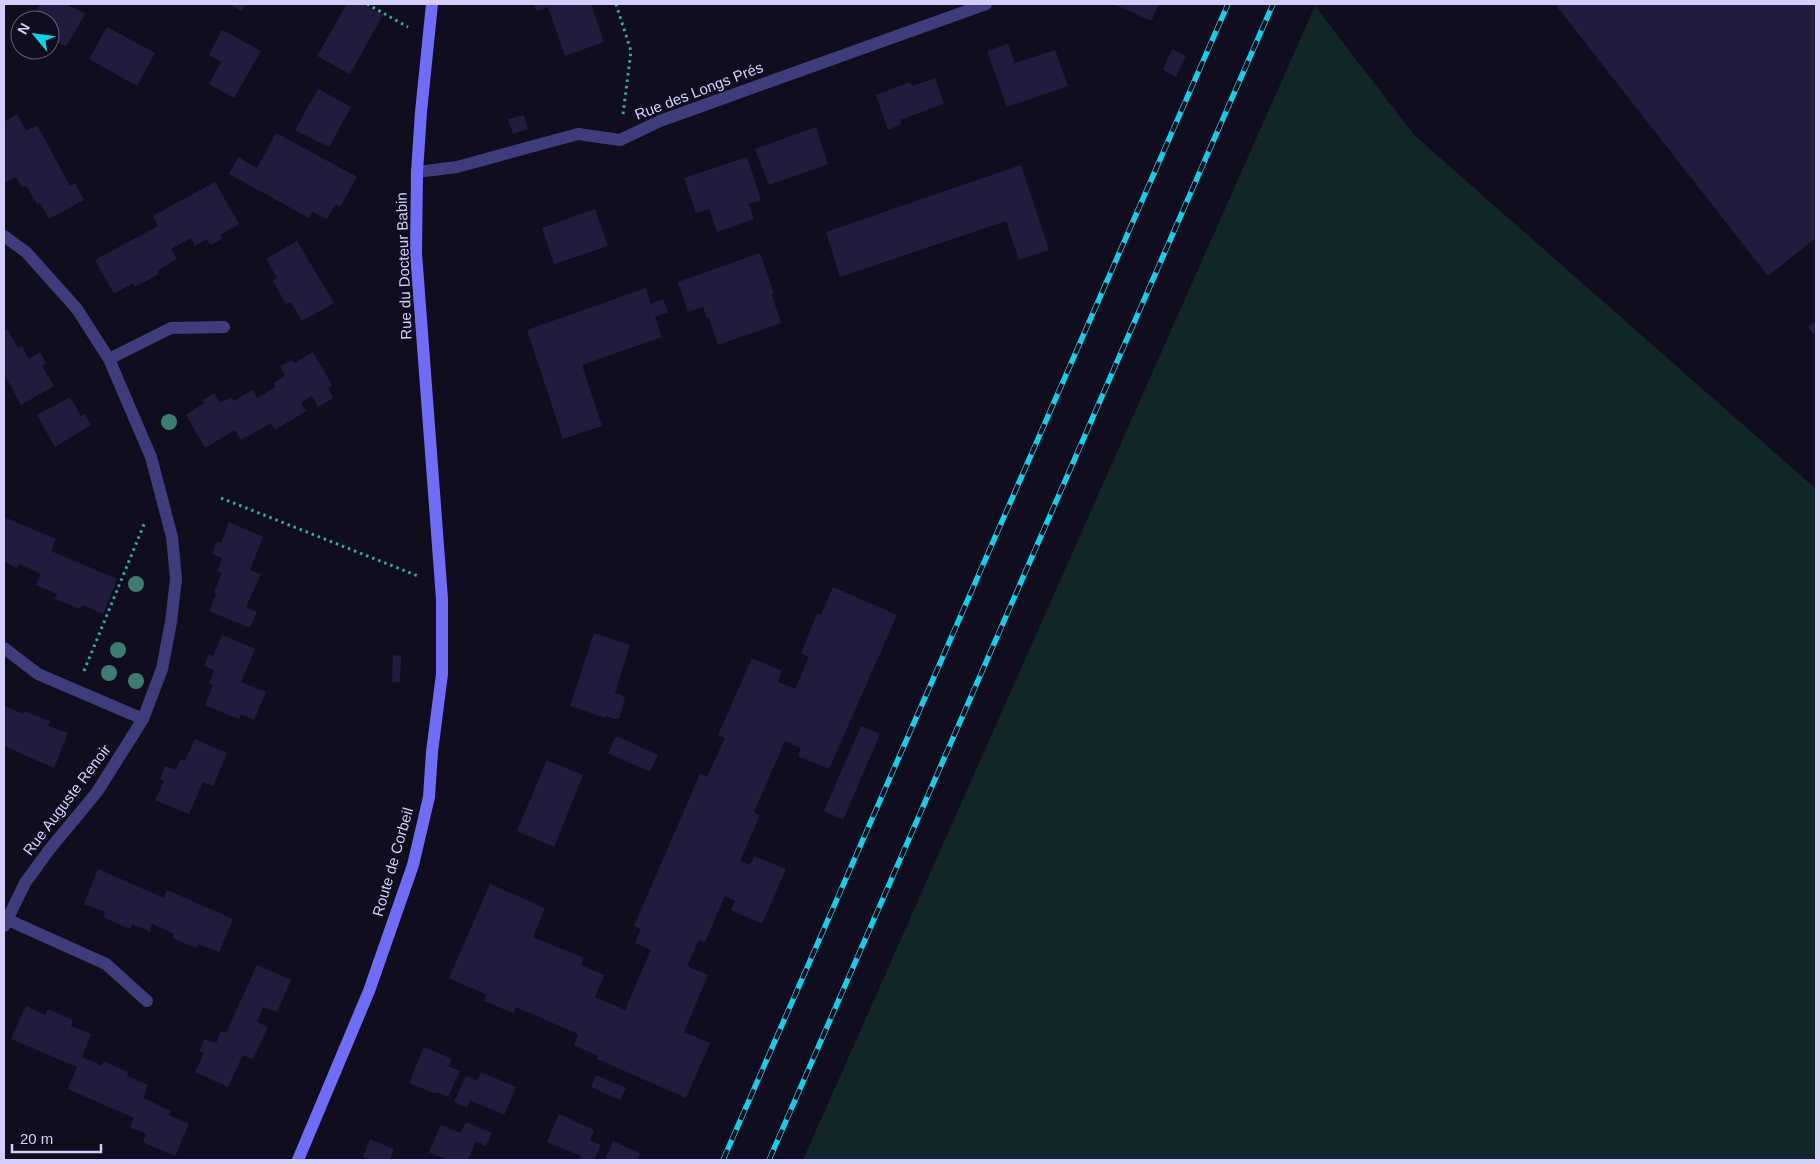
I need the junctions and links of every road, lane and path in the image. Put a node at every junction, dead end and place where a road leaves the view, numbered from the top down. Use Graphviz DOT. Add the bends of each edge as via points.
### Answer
graph roads {
  1 [pos="367,4"];
  2 [pos="432,4"];
  3 [pos="616,4"];
  4 [pos="986,4"];
  5 [pos="428,38"];
  6 [pos="620,140"];
  7 [pos="417,172"];
  8 [pos="4,236"];
  9 [pos="224,327"];
  10 [pos="109,359"];
  11 [pos="435,497"];
  12 [pos="163,498"];
  13 [pos="221,498"];
  14 [pos="441,585"];
  15 [pos="4,648"];
  16 [pos="76,690"];
  17 [pos="143,719"];
  18 [pos="5,923"];
  19 [pos="147,1001"];
  20 [pos="298,1160"];
  1 -- 5 [label="path"];
  2 -- 5 [label="main road, Rue du Docteur Babin"];
  3 -- 6 [label="path" via="631,51"];
  4 -- 6 [label="street, Rue des Longs Prés" via="660,121"];
  5 -- 7 [label="main road, Rue du Docteur Babin"];
  6 -- 7 [label="street" via="578,134 457,167"];
  7 -- 11 [label="main road, Rue du Docteur Babin" via="416,253"];
  8 -- 10 [label="street, Rue Auguste Renoir" via="26,252 77,310"];
  9 -- 10 [label="street" via="171,328"];
  10 -- 12 [label="street, Rue Auguste Renoir" via="151,457"];
  11 -- 14 [label="main road, Route de Corbeil"];
  12 -- 16 [label="path" via="149,513"];
  12 -- 17 [label="street, Rue Auguste Renoir" via="172,537 176,579 162,670"];
  13 -- 14 [label="path"];
  14 -- 20 [label="main road, Route de Corbeil" via="442,674 429,798 412,865 369,991"];
  15 -- 16 [label="street" via="38,674"];
  16 -- 17 [label="street"];
  17 -- 18 [label="street, Rue Auguste Renoir" via="97,792 25,883"];
  18 -- 19 [label="street" via="106,964"];
}
